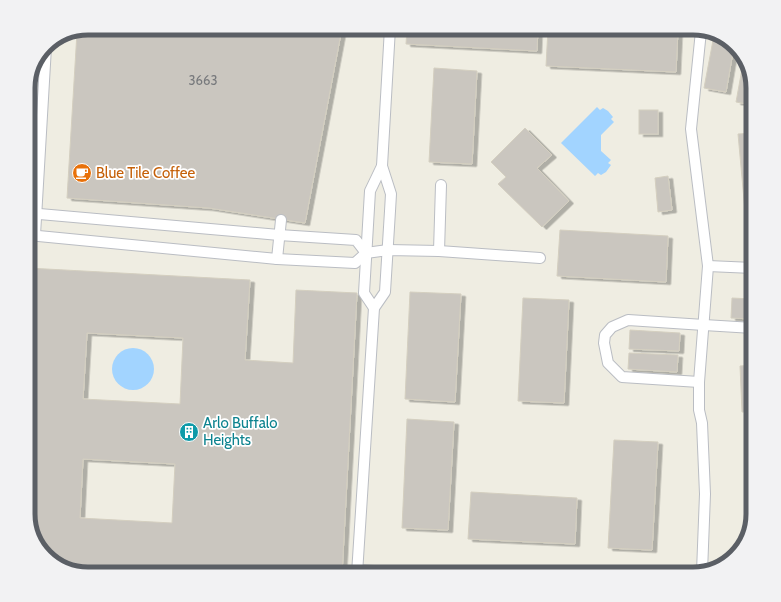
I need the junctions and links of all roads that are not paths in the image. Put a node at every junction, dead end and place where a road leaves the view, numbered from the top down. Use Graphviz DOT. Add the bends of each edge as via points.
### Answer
graph roads {
  1 [pos="390,35"];
  2 [pos="701,35"];
  3 [pos="45,57"];
  4 [pos="382,166"];
  5 [pos="35,177"];
  6 [pos="441,185"];
  7 [pos="35,213"];
  8 [pos="281,220"];
  9 [pos="35,235"];
  10 [pos="279,235"];
  11 [pos="388,250"];
  12 [pos="439,251"];
  13 [pos="366,254"];
  14 [pos="540,258"];
  15 [pos="277,259"];
  16 [pos="708,266"];
  17 [pos="746,268"];
  18 [pos="374,308"];
  19 [pos="704,325"];
  20 [pos="746,328"];
  21 [pos="699,382"];
  22 [pos="702,566"];
  23 [pos="357,567"];
  1 -- 4 [label="lane"];
  2 -- 16 [label="lane" via="691,129"];
  3 -- 5 [label="lane"];
  4 -- 11 [label="lane" via="391,194"];
  4 -- 13 [label="lane" via="370,191"];
  6 -- 12 [label="lane"];
  7 -- 10 [label="lane"];
  8 -- 10 [label="lane"];
  9 -- 15 [label="lane"];
  10 -- 13 [label="lane" via="356,240"];
  10 -- 15 [label="lane"];
  11 -- 12 [label="lane"];
  11 -- 13 [label="lane"];
  11 -- 18 [label="lane" via="385,292"];
  12 -- 14 [label="lane"];
  13 -- 15 [label="lane" via="355,264"];
  13 -- 18 [label="lane" via="364,293"];
  16 -- 17 [label="lane"];
  16 -- 19 [label="lane"];
  18 -- 23 [label="lane"];
  19 -- 20 [label="lane"];
  19 -- 21 [label="lane"];
  19 -- 21 [label="lane" via="628,320 612,327 605,335 604,344 608,363 622,377"];
  21 -- 22 [label="lane" via="705,494"];
}
